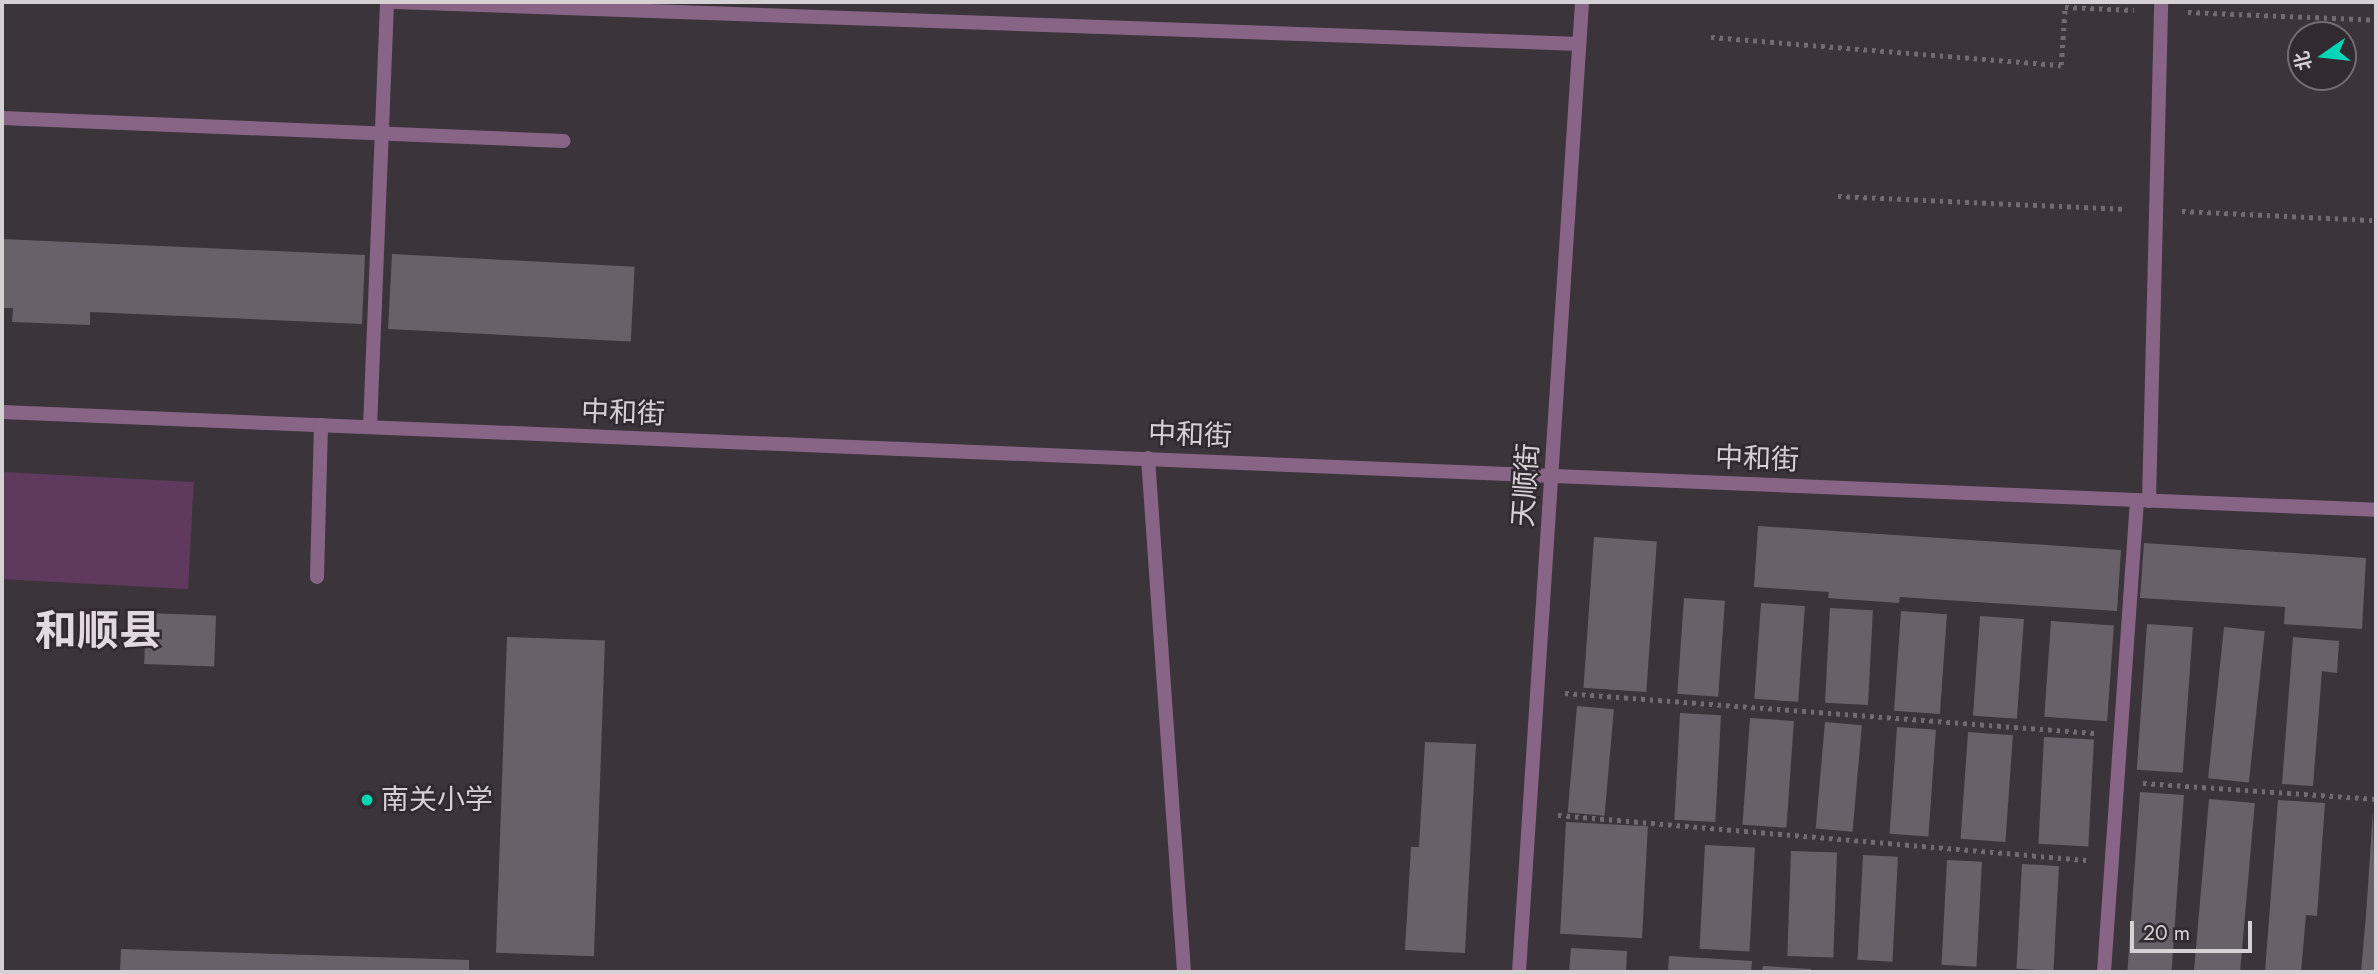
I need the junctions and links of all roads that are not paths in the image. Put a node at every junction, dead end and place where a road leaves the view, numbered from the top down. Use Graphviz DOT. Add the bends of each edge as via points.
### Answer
graph roads {
  1 [pos="387,2"];
  2 [pos="395,2"];
  3 [pos="1582,2"];
  4 [pos="2160,6"];
  5 [pos="1580,44"];
  6 [pos="2,118"];
  7 [pos="380,134"];
  8 [pos="564,141"];
  9 [pos="2,412"];
  10 [pos="321,425"];
  11 [pos="370,427"];
  12 [pos="1148,458"];
  13 [pos="1551,475"];
  14 [pos="2143,500"];
  15 [pos="2376,510"];
  16 [pos="317,577"];
  17 [pos="1184,972"];
  18 [pos="1519,972"];
  19 [pos="2104,972"];
  1 -- 7 [label="street"];
  2 -- 5 [label="street"];
  3 -- 5 [label="street, 天顺街"];
  4 -- 14 [label="street"];
  5 -- 13 [label="street, 天顺街"];
  6 -- 7 [label="street"];
  7 -- 8 [label="street"];
  7 -- 11 [label="street"];
  9 -- 10 [label="street, 中和街"];
  10 -- 11 [label="street, 中和街"];
  10 -- 16 [label="street"];
  11 -- 12 [label="street, 中和街"];
  12 -- 13 [label="street, 中和街"];
  12 -- 17 [label="street"];
  13 -- 14 [label="street, 中和街"];
  13 -- 18 [label="street, 天顺街"];
  14 -- 15 [label="street, 中和街"];
  14 -- 19 [label="street"];
}
